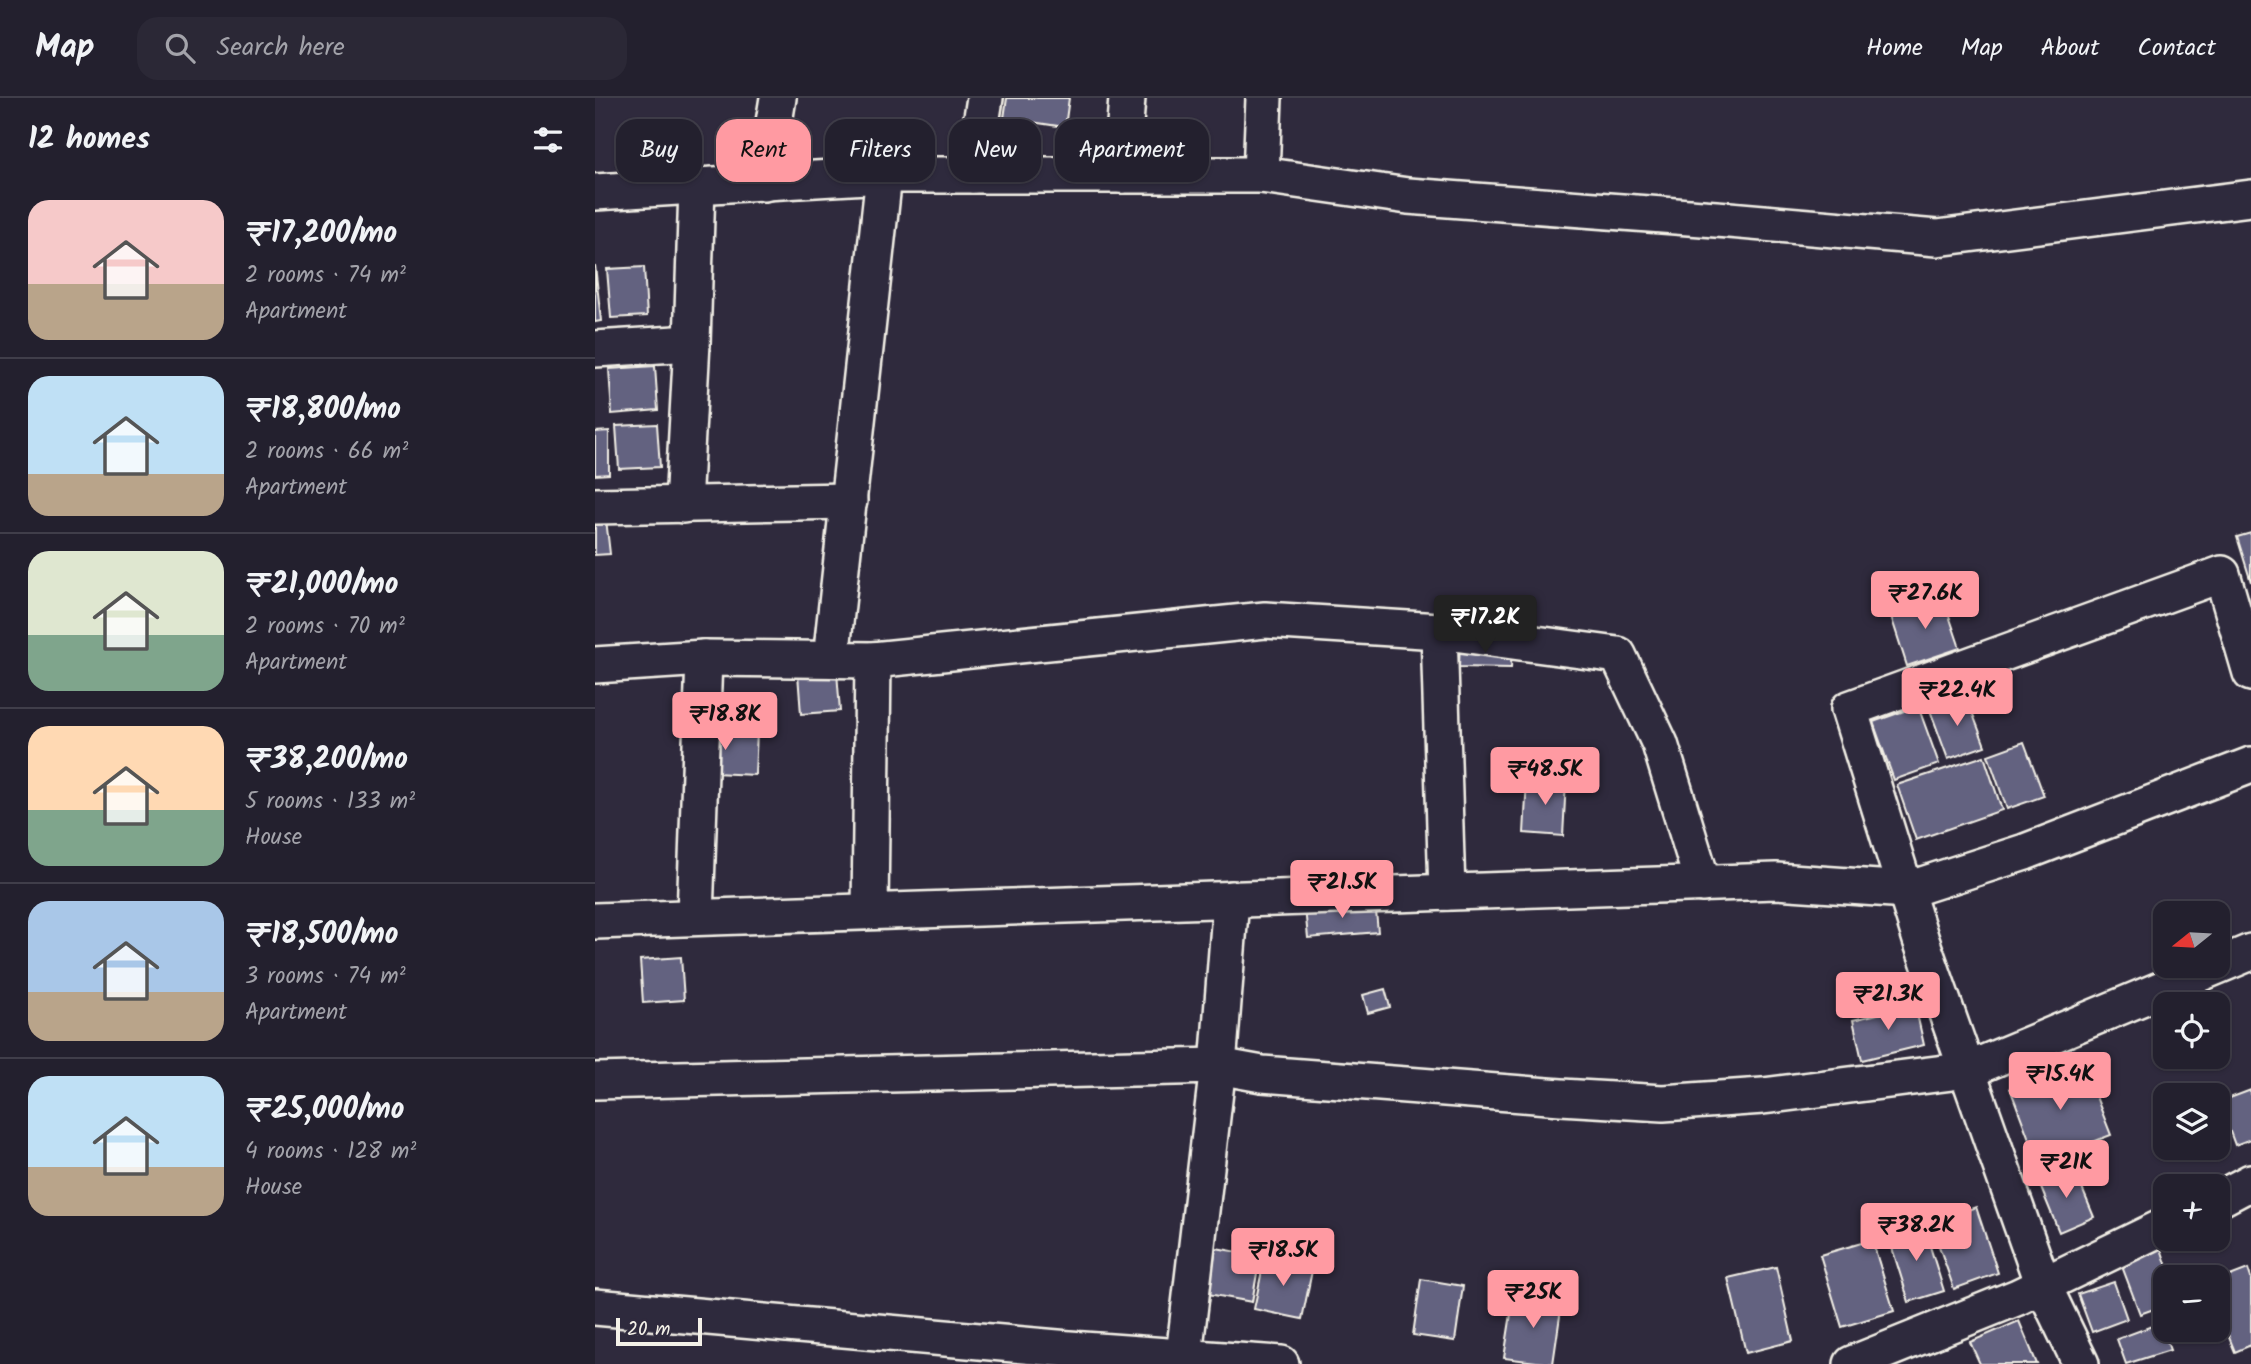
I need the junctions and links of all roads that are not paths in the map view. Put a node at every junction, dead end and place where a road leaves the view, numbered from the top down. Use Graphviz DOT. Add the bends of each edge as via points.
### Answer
graph roads {
  1 [pos="778,98"];
  2 [pos="985,98"];
  3 [pos="1127,98"];
  4 [pos="1264,98"];
  5 [pos="981,119"];
  6 [pos="1125,119"];
  7 [pos="1209,175"];
  8 [pos="1261,175"];
  9 [pos="825,179"];
  10 [pos="883,182"];
  11 [pos="764,183"];
  12 [pos="697,187"];
  13 [pos="595,192"];
  14 [pos="2251,198"];
  15 [pos="692,343"];
  16 [pos="595,349"];
  17 [pos="849,501"];
  18 [pos="683,505"];
  19 [pos="595,506"];
  20 [pos="1439,631"];
  21 [pos="704,658"];
  22 [pos="831,660"];
  23 [pos="873,660"];
  24 [pos="595,665"];
  25 [pos="2251,673"];
  26 [pos="2251,765"];
  27 [pos="1703,884"];
  28 [pos="1907,890"];
  29 [pos="1447,892"];
  30 [pos="1231,899"];
  31 [pos="870,911"];
  32 [pos="695,917"];
  33 [pos="595,921"];
  34 [pos="2251,952"];
  35 [pos="1217,1066"];
  36 [pos="1968,1070"];
  37 [pos="595,1081"];
  38 [pos="2251,1182"];
  39 [pos="2230,1193"];
  40 [pos="2153,1232"];
  41 [pos="2043,1285"];
  42 [pos="595,1307"];
  43 [pos="1183,1360"];
  44 [pos="1281,1364"];
  45 [pos="1852,1364"];
  46 [pos="2081,1364"];
  1 -- 11 [label="street"];
  2 -- 5 [label="street"];
  3 -- 6 [label="street"];
  4 -- 8 [label="street"];
  7 -- 8 [label="street"];
  8 -- 14 [label="street" via="1408,196 1937,238"];
  9 -- 11 [label="street"];
  10 -- 17 [label="street"];
  11 -- 12 [label="street"];
  12 -- 13 [label="street"];
  12 -- 15 [label="street"];
  15 -- 16 [label="street"];
  15 -- 18 [label="street"];
  17 -- 18 [label="street"];
  17 -- 22 [label="street"];
  18 -- 19 [label="street"];
  20 -- 23 [label="street" via="1265,621"];
  20 -- 27 [label="street" via="1618,655 1660,744"];
  20 -- 29 [label="street"];
  21 -- 22 [label="street"];
  21 -- 24 [label="street"];
  21 -- 32 [label="street"];
  22 -- 23 [label="street"];
  23 -- 31 [label="street"];
  25 -- 28 [label="street" via="2221,574 1849,709"];
  26 -- 28 [label="street" via="2025,852"];
  27 -- 28 [label="street" via="1776,881"];
  27 -- 29 [label="street"];
  28 -- 36 [label="street"];
  29 -- 30 [label="street"];
  30 -- 31 [label="street"];
  30 -- 35 [label="street"];
  31 -- 32 [label="street"];
  32 -- 33 [label="street"];
  34 -- 36 [label="street"];
  35 -- 36 [label="street" via="1262,1074 1663,1103 1763,1096"];
  35 -- 37 [label="street"];
  35 -- 43 [label="street"];
  36 -- 41 [label="street"];
  38 -- 39 [label="street"];
  40 -- 41 [label="street"];
  41 -- 45 [label="street"];
  41 -- 46 [label="street"];
  42 -- 43 [label="street"];
  43 -- 44 [label="street"];
}
